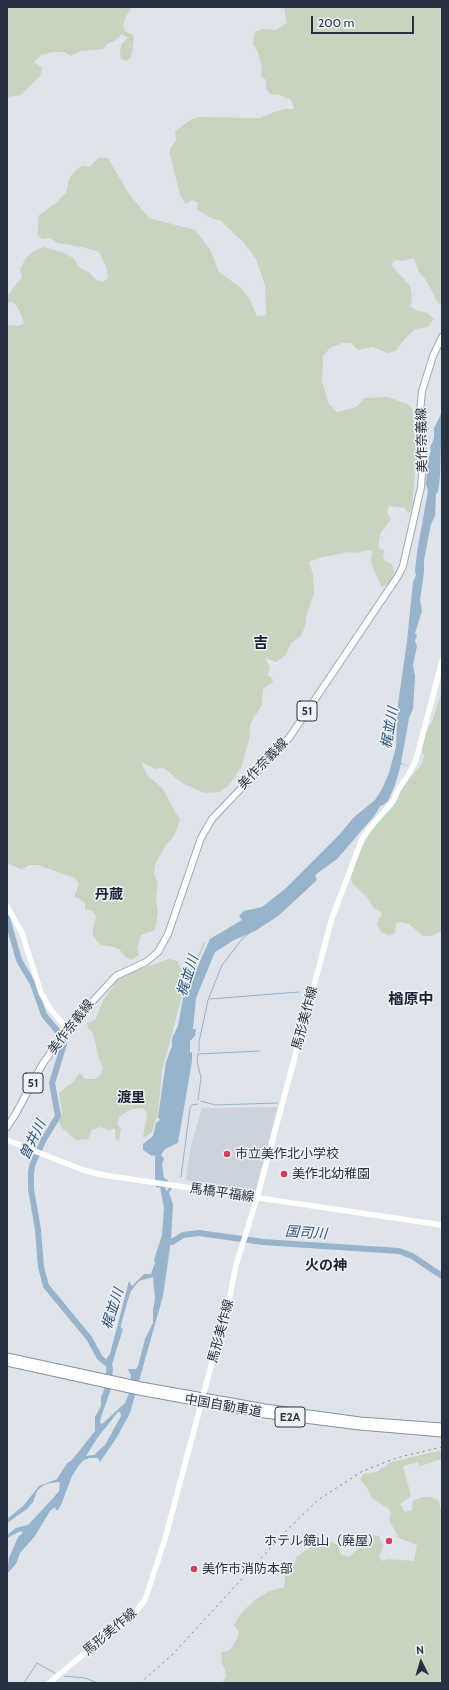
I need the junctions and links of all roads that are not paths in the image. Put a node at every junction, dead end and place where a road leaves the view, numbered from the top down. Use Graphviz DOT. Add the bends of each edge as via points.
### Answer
graph roads {
  1 [pos="442,337"];
  2 [pos="442,661"];
  3 [pos="7,906"];
  4 [pos="65,1031"];
  5 [pos="7,1127"];
  6 [pos="7,1140"];
  7 [pos="257,1198"];
  8 [pos="442,1225"];
  9 [pos="7,1357"];
  10 [pos="7,1362"];
  11 [pos="88,1378"];
  12 [pos="140,1388"];
  13 [pos="204,1392"];
  14 [pos="200,1408"];
  15 [pos="442,1427"];
  16 [pos="442,1433"];
  17 [pos="50,1683"];
  1 -- 4 [label="main road, 美作奈義線 / 51" via="422,391 422,487 403,566 398,576 289,738 212,819 196,853 168,934 158,952 146,962 116,976"];
  2 -- 7 [label="main road, 馬形美作線" via="416,760 394,800 362,839 339,897"];
  3 -- 4 [label="main road" via="22,933 41,993"];
  4 -- 5 [label="main road, 美作奈義線 / 51" via="42,1065"];
  6 -- 7 [label="main road, 馬橋平福線" via="82,1170"];
  7 -- 8 [label="main road, 馬橋平福線"];
  7 -- 13 [label="main road, 馬形美作線" via="243,1239"];
  9 -- 11 [label="highway, 中国自動車道 / E2A"];
  10 -- 11 [label="highway, 中国自動車道 / E2A"];
  11 -- 12 [label="highway, 中国自動車道 / E2A"];
  12 -- 15 [label="highway, 中国自動車道 / E2A" via="302,1414"];
  12 -- 16 [label="highway, 中国自動車道 / E2A" via="207,1404 312,1421"];
  14 -- 17 [label="main road, 馬形美作線" via="165,1539 145,1600 138,1609"];
}
